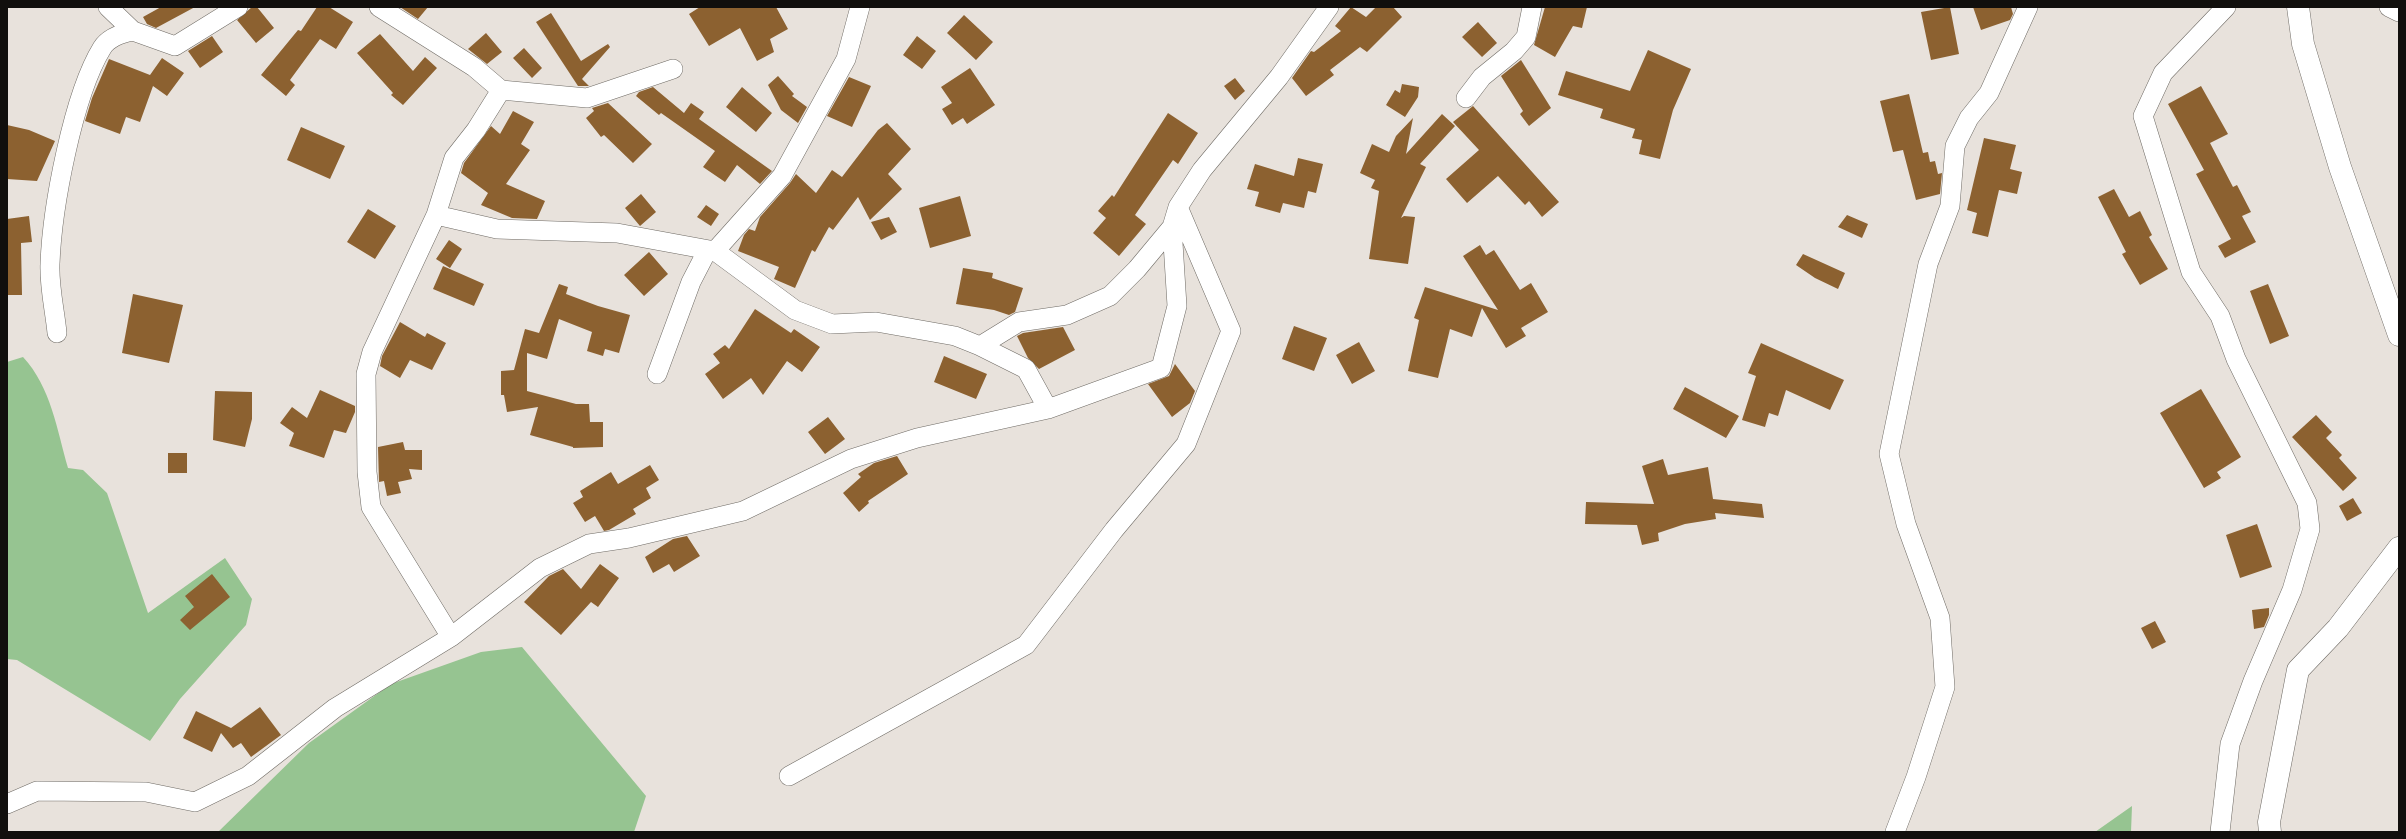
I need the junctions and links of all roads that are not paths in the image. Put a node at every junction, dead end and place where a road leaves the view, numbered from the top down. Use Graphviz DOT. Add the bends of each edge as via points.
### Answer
graph roads {
  1 [pos="108,7"];
  2 [pos="238,7"];
  3 [pos="379,7"];
  4 [pos="860,7"];
  5 [pos="1329,7"];
  6 [pos="1532,7"];
  7 [pos="2028,7"];
  8 [pos="2226,7"];
  9 [pos="2298,7"];
  10 [pos="2389,7"];
  11 [pos="2399,12"];
  12 [pos="133,32"];
  13 [pos="673,69"];
  14 [pos="501,90"];
  15 [pos="1466,98"];
  16 [pos="1178,207"];
  17 [pos="436,215"];
  18 [pos="1172,227"];
  19 [pos="715,251"];
  20 [pos="57,333"];
  21 [pos="2399,335"];
  22 [pos="980,346"];
  23 [pos="657,374"];
  24 [pos="1048,409"];
  25 [pos="2399,548"];
  26 [pos="452,637"];
  27 [pos="789,776"];
  28 [pos="7,804"];
  29 [pos="1895,832"];
  30 [pos="2220,832"];
  31 [pos="2270,832"];
  1 -- 12 [label="street"];
  2 -- 12 [label="street" via="176,46"];
  3 -- 14 [label="street" via="474,67"];
  4 -- 19 [label="street" via="846,59 782,176"];
  5 -- 16 [label="street" via="1279,76 1202,170"];
  6 -- 15 [label="street" via="1526,37 1514,52 1482,77"];
  7 -- 29 [label="street" via="1989,93 1969,118 1955,146 1950,206 1928,264 1889,454 1906,524 1940,618 1945,687"];
  8 -- 30 [label="street" via="2163,73 2143,116 2191,272 2220,316 2236,359 2307,503 2310,529 2292,590 2253,681 2230,744"];
  9 -- 21 [label="highway" via="2303,44 2340,167"];
  10 -- 11 [label="street"];
  12 -- 20 [label="street" via="122,33 103,46 81,96 54,221 50,266"];
  13 -- 14 [label="street" via="587,98"];
  14 -- 17 [label="street" via="476,130 454,158"];
  16 -- 18 [label="street"];
  16 -- 27 [label="street" via="1231,331 1186,444 1114,530 1026,644"];
  17 -- 19 [label="street" via="497,229 617,233"];
  17 -- 26 [label="street" via="372,352 366,374 367,472 371,507"];
  18 -- 22 [label="street" via="1137,269 1110,296 1067,315 1019,322"];
  18 -- 24 [label="street" via="1176,306 1161,368"];
  19 -- 22 [label="street" via="795,310 832,324 876,322 955,336"];
  19 -- 23 [label="street" via="707,251 691,282"];
  22 -- 24 [label="street" via="1026,369"];
  24 -- 26 [label="street" via="917,438 850,459 743,511 629,538 588,544 540,568"];
  25 -- 31 [label="highway" via="2338,628 2298,670 2269,822"];
  26 -- 28 [label="street" via="335,708 248,776 195,802 146,792 37,791"];
}
